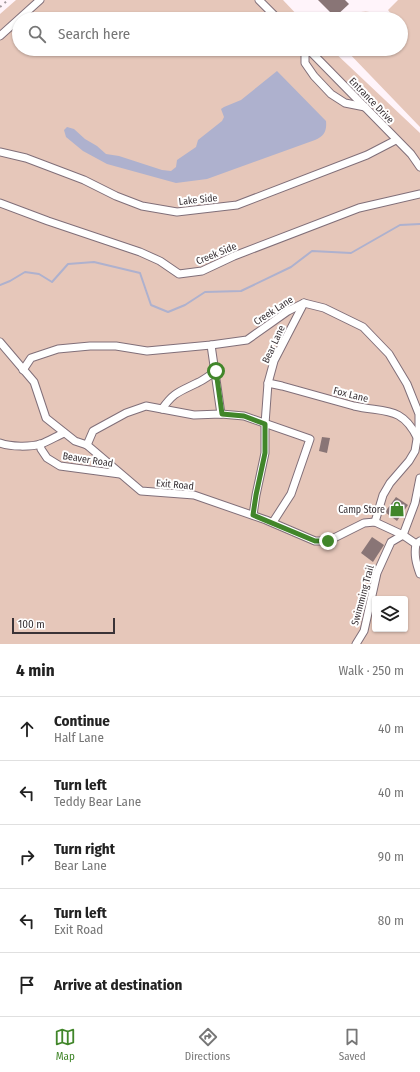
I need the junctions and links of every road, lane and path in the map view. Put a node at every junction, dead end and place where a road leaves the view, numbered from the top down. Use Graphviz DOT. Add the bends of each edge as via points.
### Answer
graph roads {
  1 [pos="40,0"];
  2 [pos="259,0"];
  3 [pos="27,12"];
  4 [pos="271,12"];
  5 [pos="12,25"];
  6 [pos="0,36"];
  7 [pos="306,56"];
  8 [pos="313,56"];
  9 [pos="365,107"];
  10 [pos="396,140"];
  11 [pos="0,152"];
  12 [pos="420,167"];
  13 [pos="420,194"];
  14 [pos="0,203"];
  15 [pos="304,302"];
  16 [pos="0,342"];
  17 [pos="211,346"];
  18 [pos="23,370"];
  19 [pos="216,371"];
  20 [pos="268,383"];
  21 [pos="162,409"];
  22 [pos="222,414"];
  23 [pos="265,424"];
  24 [pos="64,433"];
  25 [pos="418,439"];
  26 [pos="0,443"];
  27 [pos="40,444"];
  28 [pos="87,445"];
  29 [pos="121,474"];
  30 [pos="420,478"];
  31 [pos="420,492"];
  32 [pos="415,503"];
  33 [pos="253,515"];
  34 [pos="273,522"];
  35 [pos="375,522"];
  36 [pos="403,535"];
  37 [pos="418,542"];
  38 [pos="420,574"];
  39 [pos="364,631"];
  40 [pos="356,644"];
  41 [pos="364,644"];
  1 -- 3 [label="lane"];
  2 -- 4 [label="lane"];
  5 -- 6 [label="lane"];
  7 -- 9 [label="lane" via="306,63 314,76 331,94 345,103"];
  8 -- 9 [label="lane, Entrance Drive"];
  9 -- 10 [label="lane, Entrance Drive"];
  10 -- 11 [label="lane, Lake Side" via="366,155 237,205 177,212 142,206 84,180 26,158"];
  10 -- 12 [label="lane, Entrance Drive"];
  13 -- 14 [label="lane, Creek Side" via="359,208 234,256 202,271 179,274 140,252"];
  15 -- 17 [label="lane, Creek Lane" via="247,340"];
  15 -- 20 [label="lane, Bear Lane" via="274,361"];
  15 -- 25 [label="lane, Creek Lane" via="324,308 363,327 390,354 407,384 419,414"];
  16 -- 18 [label="lane, Exit Road"];
  17 -- 18 [label="lane, Creek Lane" via="147,351 116,346 58,349 31,358"];
  17 -- 19 [label="lane"];
  18 -- 24 [label="lane, Exit Road" via="34,382 46,418"];
  19 -- 21 [label="lane" via="198,383 180,390"];
  19 -- 22 [label="lane"];
  20 -- 23 [label="lane, Bear Lane"];
  20 -- 25 [label="lane, Fox Lane" via="354,406 392,413 406,421"];
  21 -- 22 [label="lane" via="194,415"];
  21 -- 28 [label="lane" via="146,406 126,413 93,431"];
  22 -- 23 [label="lane" via="244,416"];
  23 -- 33 [label="lane, Bear Lane" via="265,453"];
  23 -- 34 [label="lane" via="310,439 291,494"];
  24 -- 27 [label="lane"];
  24 -- 28 [label="lane, Exit Road" via="75,441"];
  25 -- 35 [label="lane, Creek Lane" via="409,461 383,495"];
  26 -- 27 [label="lane"];
  27 -- 29 [label="lane, Beaver Road" via="47,458 60,466"];
  28 -- 29 [label="lane, Exit Road"];
  29 -- 33 [label="lane, Exit Road" via="141,491 194,495"];
  30 -- 32 [label="lane"];
  31 -- 32 [label="lane"];
  32 -- 36 [label="lane"];
  33 -- 34 [label="lane, Exit Road"];
  34 -- 35 [label="lane, Exit Road" via="315,541 328,541 364,523"];
  35 -- 36 [label="lane"];
  36 -- 37 [label="lane"];
  36 -- 39 [label="lane, Swimming Trail" via="391,542 377,573"];
  37 -- 38 [label="lane" via="415,561"];
  39 -- 40 [label="lane, Swimming Trail"];
  39 -- 41 [label="lane"];
}
